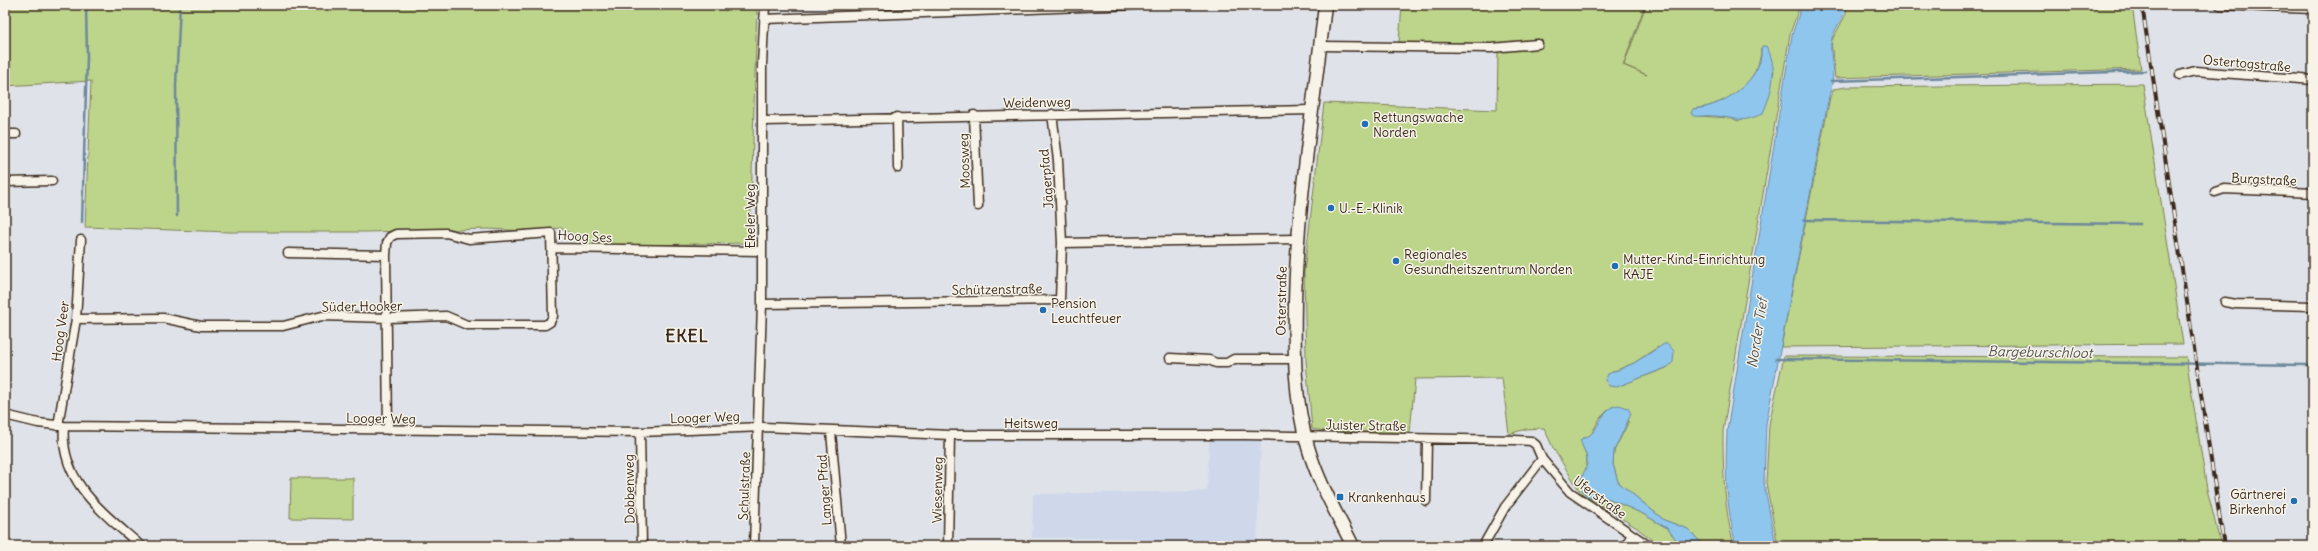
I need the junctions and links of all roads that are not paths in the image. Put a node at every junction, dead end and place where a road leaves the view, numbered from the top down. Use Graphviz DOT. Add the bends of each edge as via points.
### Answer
graph roads {
  1 [pos="765,5"];
  2 [pos="1134,5"];
  3 [pos="1325,5"];
  4 [pos="2220,5"];
  5 [pos="2313,8"];
  6 [pos="764,19"];
  7 [pos="1538,44"];
  8 [pos="1321,46"];
  9 [pos="2180,75"];
  10 [pos="2313,80"];
  11 [pos="1312,110"];
  12 [pos="1052,114"];
  13 [pos="974,115"];
  14 [pos="897,117"];
  15 [pos="763,121"];
  16 [pos="5,134"];
  17 [pos="16,134"];
  18 [pos="898,168"];
  19 [pos="52,181"];
  20 [pos="5,182"];
  21 [pos="2214,192"];
  22 [pos="2313,194"];
  23 [pos="978,206"];
  24 [pos="1297,239"];
  25 [pos="82,240"];
  26 [pos="1062,243"];
  27 [pos="552,248"];
  28 [pos="762,251"];
  29 [pos="288,254"];
  30 [pos="386,255"];
  31 [pos="2226,302"];
  32 [pos="762,304"];
  33 [pos="2313,306"];
  34 [pos="76,318"];
  35 [pos="388,318"];
  36 [pos="1170,358"];
  37 [pos="1294,359"];
  38 [pos="5,415"];
  39 [pos="61,426"];
  40 [pos="758,427"];
  41 [pos="388,430"];
  42 [pos="640,432"];
  43 [pos="831,432"];
  44 [pos="950,435"];
  45 [pos="1305,436"];
  46 [pos="1427,438"];
  47 [pos="1531,441"];
  48 [pos="1542,459"];
  49 [pos="1426,501"];
  50 [pos="1632,535"];
  51 [pos="141,546"];
  52 [pos="642,546"];
  53 [pos="754,546"];
  54 [pos="840,546"];
  55 [pos="948,546"];
  56 [pos="1353,546"];
  57 [pos="1483,546"];
  58 [pos="1625,546"];
  59 [pos="1649,546"];
  1 -- 6 [label="street, Ekeler Weg"];
  2 -- 6 [label="street"];
  3 -- 8 [label="street, Osterstraße"];
  4 -- 5 [label="street"];
  6 -- 15 [label="street, Ekeler Weg"];
  7 -- 8 [label="street" via="1490,48"];
  8 -- 11 [label="street, Osterstraße"];
  9 -- 10 [label="street, Ostertogstraße" via="2195,71"];
  11 -- 12 [label="street, Weidenweg"];
  11 -- 24 [label="street, Osterstraße"];
  12 -- 13 [label="street, Weidenweg"];
  12 -- 26 [label="street, Jägerpfad" via="1058,160"];
  13 -- 14 [label="street, Weidenweg"];
  13 -- 23 [label="street, Moosweg"];
  14 -- 15 [label="street, Weidenweg"];
  14 -- 18 [label="street"];
  15 -- 28 [label="street, Ekeler Weg"];
  16 -- 17 [label="street"];
  19 -- 20 [label="street"];
  21 -- 22 [label="street, Burgstraße" via="2224,189"];
  24 -- 26 [label="street"];
  24 -- 37 [label="street, Osterstraße"];
  25 -- 34 [label="street, Hoog Veer"];
  26 -- 32 [label="street, Schützenstraße" via="1060,300"];
  27 -- 28 [label="street, Hoog Ses"];
  27 -- 30 [label="street, Hoog Ses" via="552,233 469,238 446,233 396,234 390,237 387,243"];
  27 -- 35 [label="street, Süder Hooker" via="553,316 545,325 467,325 446,316"];
  28 -- 32 [label="street, Ekeler Weg"];
  29 -- 30 [label="street"];
  30 -- 35 [label="street"];
  31 -- 33 [label="street"];
  32 -- 40 [label="street, Ekeler Weg"];
  34 -- 35 [label="street, Süder Hooker" via="163,318 201,326 284,326 322,316"];
  34 -- 39 [label="street, Hoog Veer"];
  35 -- 41 [label="street"];
  36 -- 37 [label="street" via="1209,360 1216,363 1227,363 1234,359"];
  37 -- 45 [label="street, Osterstraße" via="1296,394"];
  38 -- 39 [label="street, Looger Weg"];
  39 -- 41 [label="street, Looger Weg"];
  39 -- 51 [label="street, Hoog Veer" via="67,460 82,492"];
  40 -- 42 [label="street, Looger Weg"];
  40 -- 43 [label="street, Heitsweg"];
  40 -- 53 [label="street, Schulstraße"];
  41 -- 42 [label="street, Looger Weg"];
  42 -- 52 [label="street, Dobbenweg"];
  43 -- 44 [label="street, Heitsweg"];
  43 -- 54 [label="street, Langer Pfad"];
  44 -- 45 [label="street, Heitsweg"];
  44 -- 55 [label="street, Wiesenweg"];
  45 -- 46 [label="street, Juister Straße"];
  45 -- 56 [label="street, Osterstraße" via="1319,475"];
  46 -- 47 [label="street, Juister Straße"];
  46 -- 49 [label="street"];
  47 -- 48 [label="street, Uferstraße" via="1536,445"];
  48 -- 50 [label="street, Uferstraße" via="1570,492"];
  48 -- 57 [label="street" via="1504,507"];
  50 -- 58 [label="street"];
  50 -- 59 [label="street, Uferstraße"];
}
